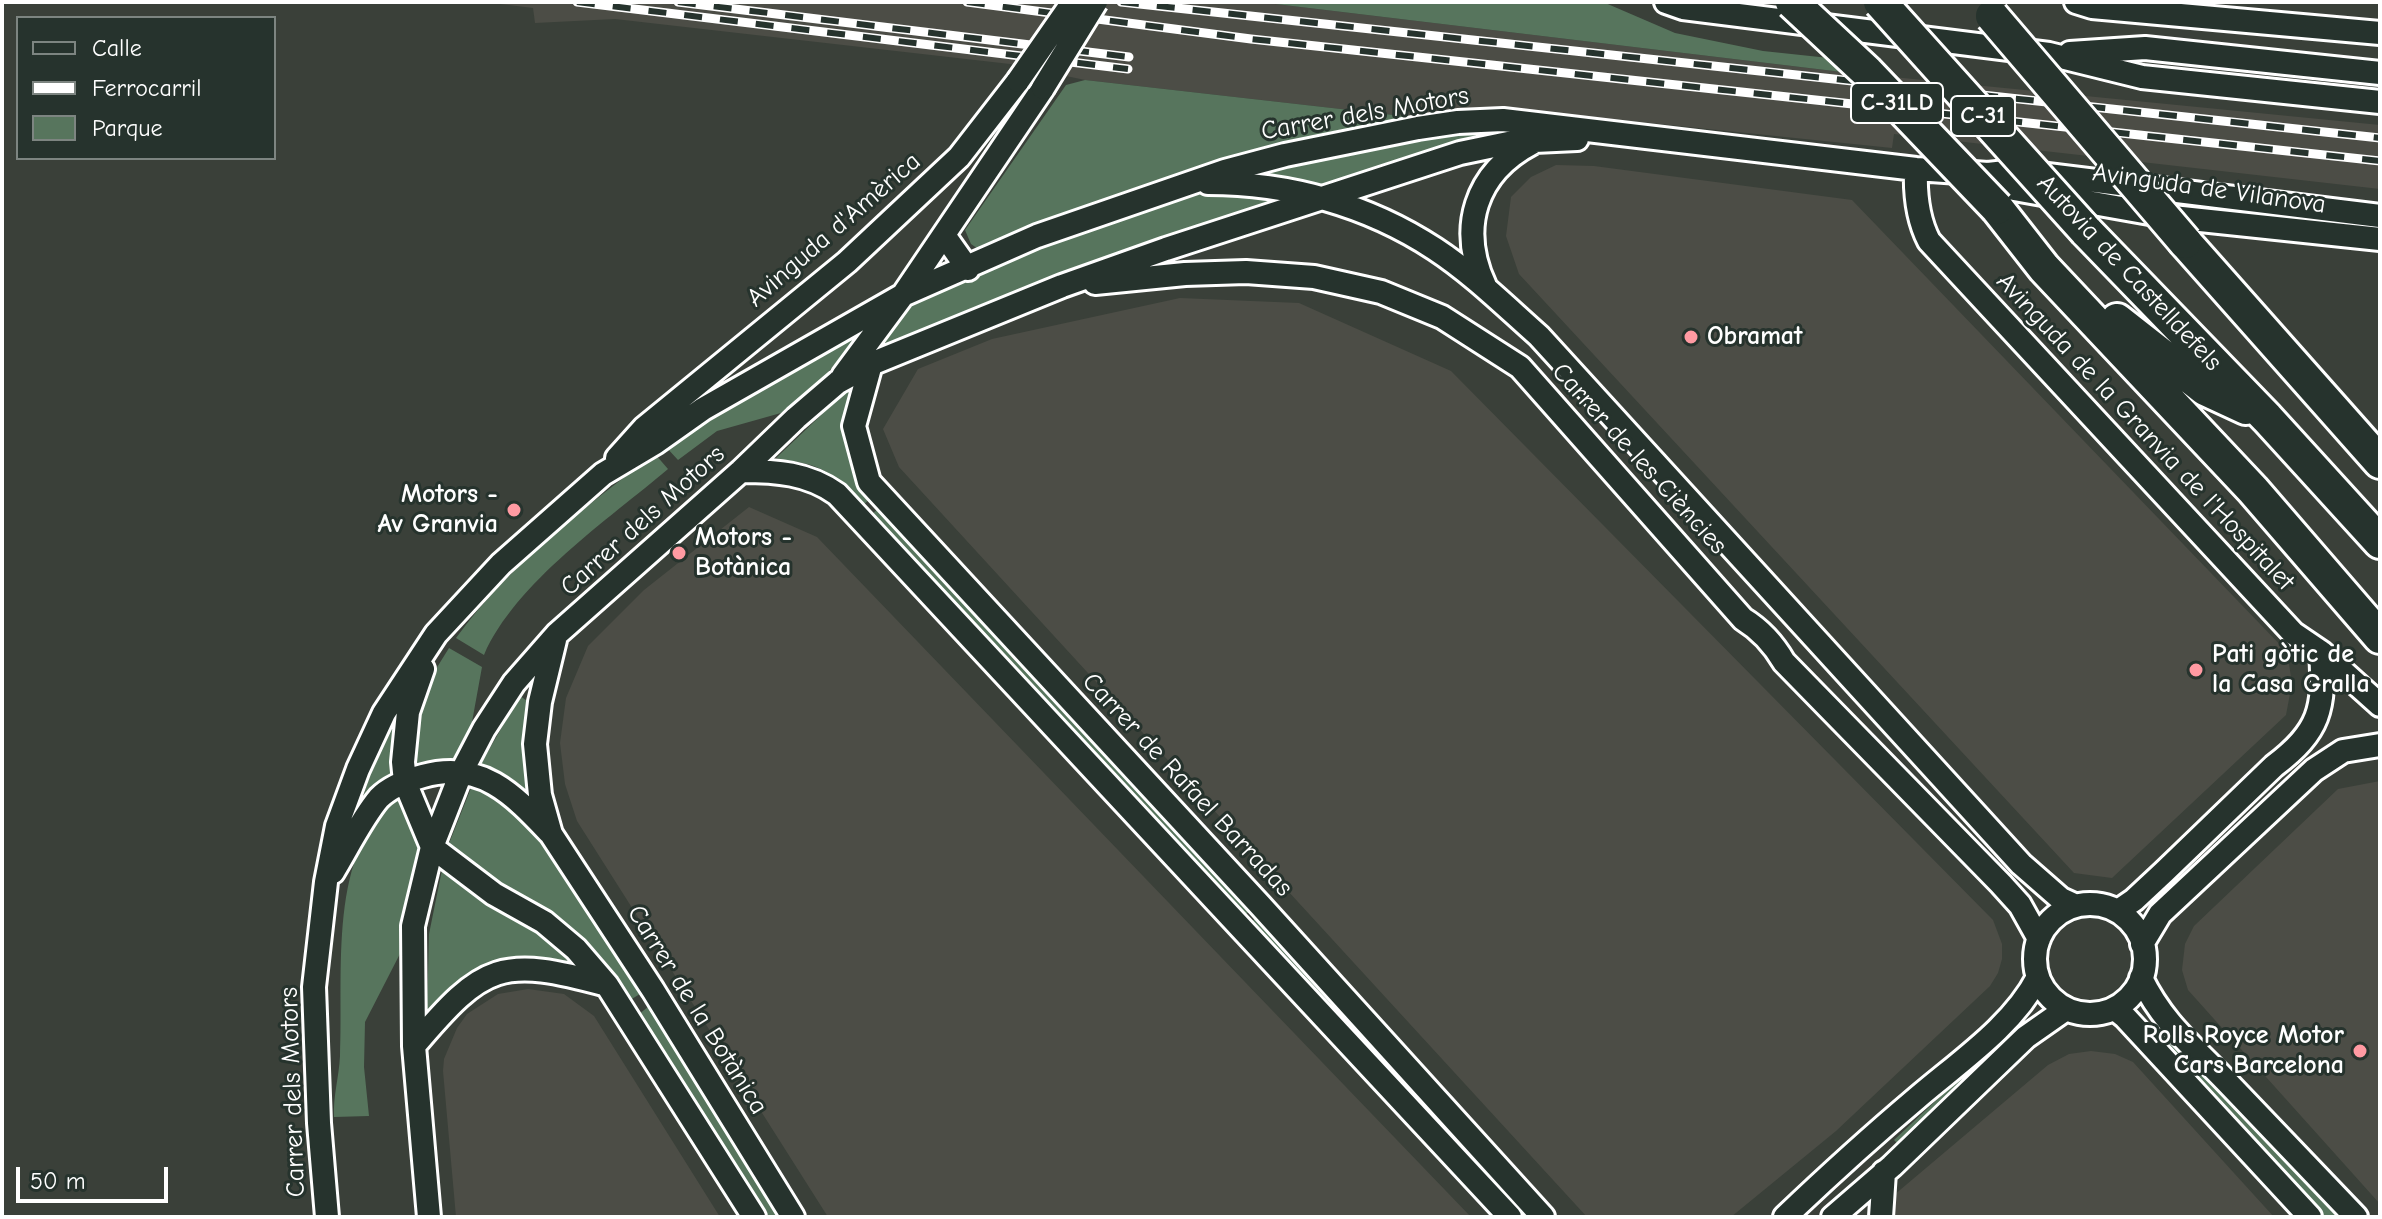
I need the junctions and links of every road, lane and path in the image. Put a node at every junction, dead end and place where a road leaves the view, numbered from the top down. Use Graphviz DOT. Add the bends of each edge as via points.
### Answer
graph roads {
  1 [pos="1073,2"];
  2 [pos="1096,2"];
  3 [pos="1792,2"];
  4 [pos="1880,2"];
  5 [pos="2076,2"];
  6 [pos="1676,4"];
  7 [pos="1985,7"];
  8 [pos="2303,27"];
  9 [pos="2380,33"];
  10 [pos="2049,54"];
  11 [pos="2315,66"];
  12 [pos="2380,73"];
  13 [pos="2313,94"];
  14 [pos="2380,102"];
  15 [pos="1630,137"];
  16 [pos="1536,141"];
  17 [pos="1916,169"];
  18 [pos="1988,174"];
  19 [pos="1185,184"];
  20 [pos="1327,198"];
  21 [pos="1997,208"];
  22 [pos="2380,216"];
  23 [pos="944,235"];
  24 [pos="2380,239"];
  25 [pos="968,269"];
  26 [pos="1062,286"];
  27 [pos="1485,287"];
  28 [pos="903,295"];
  29 [pos="871,364"];
  30 [pos="838,382"];
  31 [pos="2267,418"];
  32 [pos="2380,462"];
  33 [pos="741,471"];
  34 [pos="603,474"];
  35 [pos="2380,542"];
  36 [pos="436,634"];
  37 [pos="557,634"];
  38 [pos="2380,637"];
  39 [pos="2321,652"];
  40 [pos="2380,705"];
  41 [pos="2380,745"];
  42 [pos="461,773"];
  43 [pos="405,782"];
  44 [pos="551,834"];
  45 [pos="432,847"];
  46 [pos="326,882"];
  47 [pos="2074,905"];
  48 [pos="2118,911"];
  49 [pos="2039,939"];
  50 [pos="2142,944"];
  51 [pos="2038,977"];
  52 [pos="2141,978"];
  53 [pos="607,985"];
  54 [pos="2066,1009"];
  55 [pos="2115,1009"];
  56 [pos="414,1046"];
  57 [pos="1868,1140"];
  58 [pos="1884,1172"];
  59 [pos="1835,1216"];
  60 [pos="327,1217"];
  61 [pos="429,1217"];
  62 [pos="754,1217"];
  63 [pos="793,1217"];
  64 [pos="1510,1217"];
  65 [pos="1543,1217"];
  66 [pos="1785,1217"];
  67 [pos="1881,1217"];
  68 [pos="2310,1217"];
  69 [pos="2356,1217"];
  1 -- 34 [label="street, Avinguda d'Amèrica, bridge" via="959,157 847,262 644,428"];
  2 -- 23 [label="street, bridge"];
  3 -- 21 [label="highway, C-31LD, bridge"];
  4 -- 31 [label="highway, Autovia de Castelldefels / C-31, bridge" via="2086,231"];
  5 -- 8 [label="street"];
  6 -- 10 [label="street"];
  7 -- 32 [label="highway, C-31, bridge"];
  8 -- 9 [label="street"];
  8 -- 11 [label="street"];
  10 -- 11 [label="street" via="2145,48"];
  10 -- 13 [label="street" via="2142,77"];
  11 -- 12 [label="street"];
  11 -- 13 [label="street"];
  13 -- 14 [label="street"];
  15 -- 16 [label="street, Carrer dels Motors"];
  15 -- 17 [label="street, Avinguda de Vilanova"];
  15 -- 19 [label="street, Carrer dels Motors" via="1503,120 1458,122 1285,155"];
  16 -- 20 [label="street, Carrer dels Motors" via="1460,153"];
  16 -- 27 [label="street, Carrer de les Ciències" via="1497,169 1478,200 1473,254"];
  17 -- 18 [label="street, Avinguda de Vilanova"];
  17 -- 39 [label="street, Avinguda de la Granvia de l'Hospitalet" via="1921,227 1929,241 2293,633"];
  18 -- 22 [label="street, Avinguda de Vilanova" via="2015,171"];
  18 -- 24 [label="street, Avinguda de Vilanova" via="2014,189 2172,217"];
  19 -- 20 [label="street, Carrer dels Motors" via="1231,184"];
  19 -- 25 [label="street, Carrer dels Motors" via="1037,236"];
  20 -- 26 [label="street, Carrer dels Motors"];
  20 -- 27 [label="street, Carrer de les Ciències" via="1400,228"];
  21 -- 31 [label="highway, C-31LD" via="2131,334 2205,389"];
  21 -- 38 [label="highway" via="2044,268 2253,490"];
  23 -- 25 [label="street"];
  23 -- 28 [label="street"];
  25 -- 28 [label="street, Carrer dels Motors"];
  26 -- 29 [label="street, Carrer dels Motors"];
  26 -- 49 [label="street, Carrer de les Ciències" via="1185,274 1314,277 1381,292 1442,317 1520,367 1743,619 2001,884"];
  27 -- 47 [label="street, Carrer de les Ciències" via="1539,336 2021,864"];
  28 -- 30 [label="street"];
  28 -- 34 [label="street, Carrer dels Motors" via="703,409"];
  29 -- 30 [label="street, Carrer dels Motors"];
  29 -- 65 [label="street, Carrer de Rafael Barradas" via="854,426 869,482"];
  30 -- 33 [label="street, Carrer dels Motors"];
  31 -- 35 [label="highway, Autovia de Castelldefels / C-31"];
  33 -- 37 [label="street, Carrer dels Motors"];
  33 -- 64 [label="street" via="797,474 837,494"];
  34 -- 36 [label="street, Carrer dels Motors" via="501,564"];
  36 -- 43 [label="street" via="408,712"];
  36 -- 46 [label="street, Carrer dels Motors" via="384,713 358,769 337,826"];
  37 -- 42 [label="street, Carrer dels Motors" via="514,683"];
  37 -- 44 [label="street, Carrer de la Botànica" via="535,744 540,795"];
  39 -- 40 [label="street, Avinguda de la Granvia de l'Hospitalet"];
  39 -- 48 [label="street" via="2320,707 2313,727"];
  41 -- 50 [label="street" via="2343,751 2322,763 2160,914"];
  42 -- 43 [label="street, Carrer de la Botànica" via="440,772"];
  42 -- 44 [label="street, Carrer de la Botànica" via="486,778 514,795"];
  42 -- 45 [label="street, Carrer dels Motors"];
  43 -- 45 [label="street"];
  43 -- 46 [label="street, Carrer de la Botànica" via="380,797"];
  44 -- 63 [label="street, Carrer de la Botànica"];
  45 -- 53 [label="street" via="494,894 544,922"];
  45 -- 56 [label="street, Carrer dels Motors" via="413,926"];
  46 -- 60 [label="street, Carrer dels Motors" via="314,987"];
  47 -- 48 [label="street" via="2093,903"];
  47 -- 49 [label="street" via="2047,925"];
  48 -- 50 [label="street" via="2129,919"];
  49 -- 51 [label="street"];
  50 -- 52 [label="street"];
  51 -- 54 [label="street" via="2046,993"];
  51 -- 57 [label="street" via="1994,1032"];
  52 -- 55 [label="street"];
  52 -- 69 [label="street" via="2171,1027"];
  53 -- 56 [label="street" via="537,968 493,975 467,988"];
  53 -- 62 [label="street"];
  54 -- 55 [label="street" via="2087,1016"];
  54 -- 58 [label="street" via="2026,1037"];
  55 -- 68 [label="street"];
  56 -- 61 [label="street, Carrer dels Motors"];
  57 -- 59 [label="street" via="1864,1170 1845,1190"];
  57 -- 66 [label="street"];
  58 -- 59 [label="street"];
  58 -- 67 [label="street"];
}
